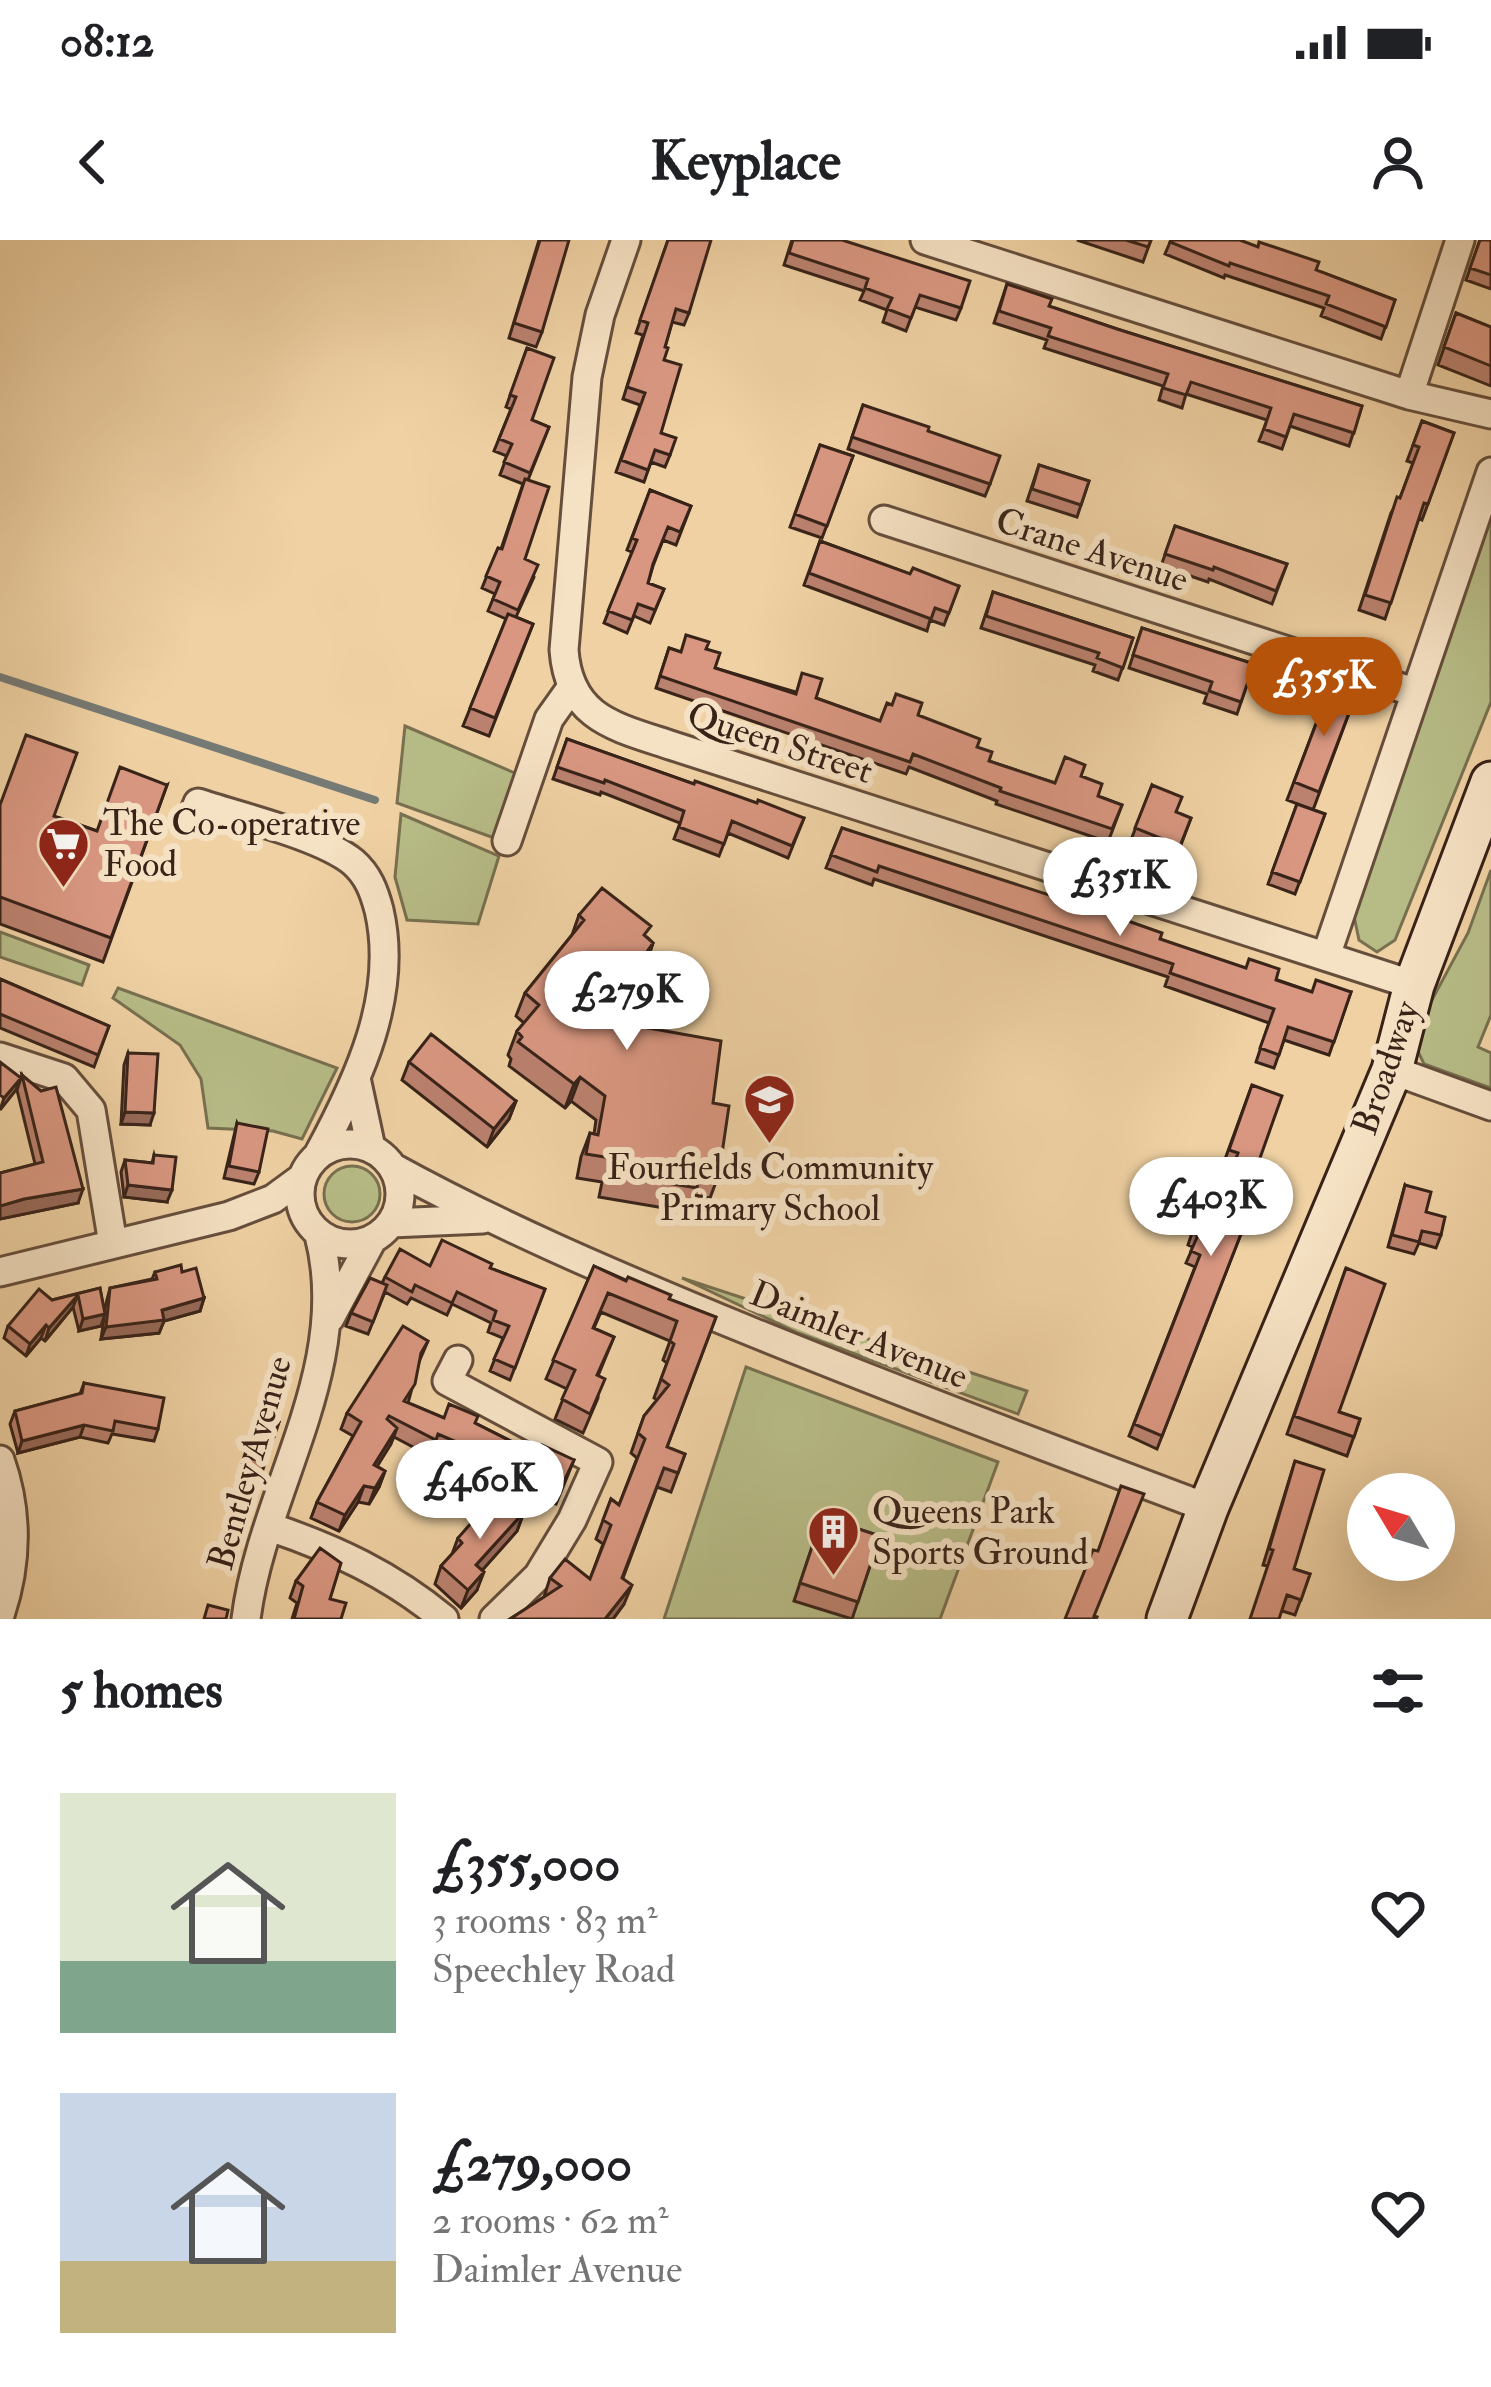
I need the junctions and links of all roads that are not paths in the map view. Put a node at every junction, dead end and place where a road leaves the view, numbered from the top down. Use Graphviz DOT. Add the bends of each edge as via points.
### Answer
graph roads {
  1 [pos="626,240"];
  2 [pos="926,240"];
  3 [pos="1460,240"];
  4 [pos="1409,395"];
  5 [pos="1491,413"];
  6 [pos="1491,472"];
  7 [pos="884,520"];
  8 [pos="571,688"];
  9 [pos="1414,692"];
  10 [pos="1491,782"];
  11 [pos="191,820"];
  12 [pos="507,841"];
  13 [pos="1326,956"];
  14 [pos="1414,985"];
  15 [pos="0,1057"];
  16 [pos="1392,1070"];
  17 [pos="356,1078"];
  18 [pos="1491,1106"];
  19 [pos="381,1157"];
  20 [pos="310,1166"];
  21 [pos="229,1216"];
  22 [pos="488,1219"];
  23 [pos="312,1226"];
  24 [pos="382,1232"];
  25 [pos="113,1244"];
  26 [pos="0,1272"];
  27 [pos="325,1327"];
  28 [pos="458,1360"];
  29 [pos="0,1460"];
  30 [pos="1208,1508"];
  31 [pos="270,1527"];
  32 [pos="0,1615"];
  33 [pos="246,1619"];
  34 [pos="444,1619"];
  35 [pos="494,1619"];
  36 [pos="1167,1619"];
  1 -- 8 [label="street" via="587,377 564,650"];
  2 -- 4 [label="street"];
  3 -- 4 [label="street"];
  4 -- 5 [label="street"];
  6 -- 9 [label="street"];
  7 -- 9 [label="street, Crane Avenue"];
  8 -- 12 [label="street" via="549,719"];
  8 -- 13 [label="street, Queen Street" via="591,713 619,728"];
  9 -- 13 [label="street"];
  10 -- 14 [label="main road, Broadway"];
  11 -- 17 [label="street" via="198,803 337,850 363,872 384,935 385,986"];
  13 -- 14 [label="street, Queen Street"];
  14 -- 16 [label="main road, Broadway"];
  15 -- 25 [label="street" via="64,1078 92,1109"];
  16 -- 18 [label="street"];
  16 -- 30 [label="main road, Broadway"];
  17 -- 19 [label="street"];
  17 -- 20 [label="street"];
  19 -- 20 [label="street" via="341,1144"];
  19 -- 22 [label="street, Daimler Avenue"];
  19 -- 24 [label="street" via="401,1192"];
  20 -- 21 [label="street" via="274,1199"];
  20 -- 23 [label="street" via="300,1194"];
  21 -- 23 [label="street"];
  21 -- 25 [label="street"];
  22 -- 24 [label="street, Daimler Avenue"];
  22 -- 30 [label="street, Daimler Avenue" via="873,1382"];
  23 -- 24 [label="street" via="345,1245"];
  23 -- 27 [label="street, Bentley Avenue" via="328,1269"];
  24 -- 27 [label="street, Bentley Avenue"];
  25 -- 26 [label="street"];
  27 -- 31 [label="street, Bentley Avenue" via="305,1425"];
  28 -- 35 [label="street" via="448,1381 598,1462 538,1576"];
  29 -- 32 [label="street" via="14,1539"];
  30 -- 36 [label="main road, Broadway"];
  31 -- 33 [label="street, Bentley Avenue"];
  31 -- 34 [label="street" via="337,1549"];
}
